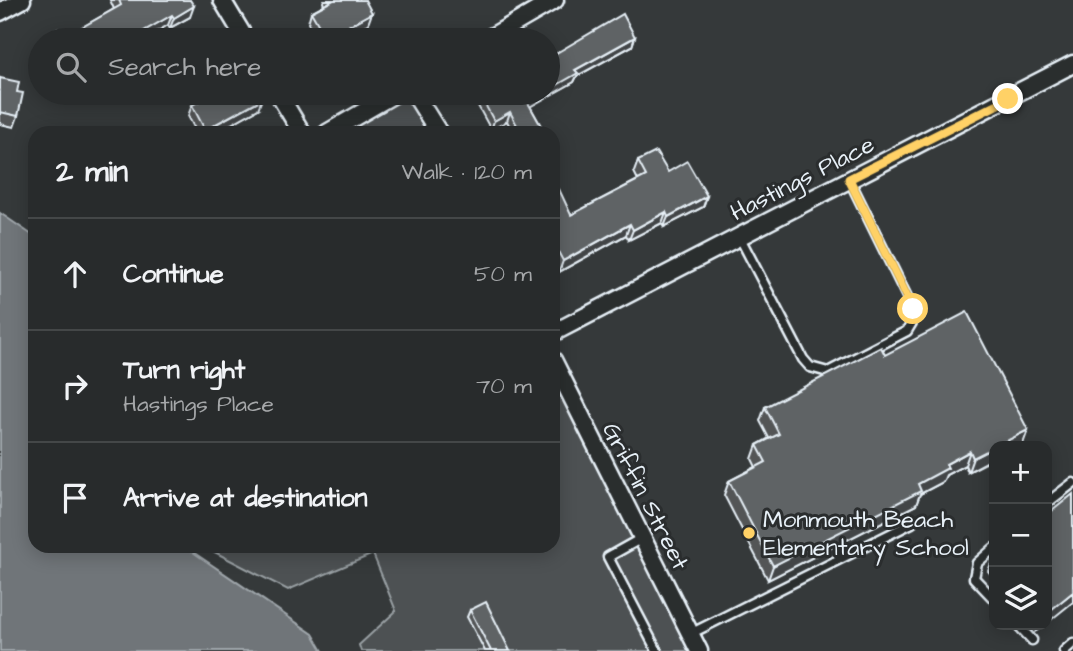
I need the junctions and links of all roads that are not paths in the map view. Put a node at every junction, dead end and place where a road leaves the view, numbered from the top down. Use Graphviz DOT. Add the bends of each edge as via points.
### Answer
graph roads {
  1 [pos="22,0"];
  2 [pos="222,0"];
  3 [pos="555,0"];
  4 [pos="0,12"];
  5 [pos="239,28"];
  6 [pos="507,28"];
  7 [pos="1073,64"];
  8 [pos="285,105"];
  9 [pos="375,105"];
  10 [pos="422,105"];
  11 [pos="298,126"];
  12 [pos="339,126"];
  13 [pos="435,126"];
  14 [pos="849,179"];
  15 [pos="739,236"];
  16 [pos="560,328"];
  17 [pos="560,374"];
  18 [pos="1073,483"];
  19 [pos="1052,499"];
  20 [pos="912,523"];
  21 [pos="642,538"];
  22 [pos="989,552"];
  23 [pos="989,594"];
  24 [pos="1023,630"];
  25 [pos="690,634"];
  26 [pos="1032,640"];
  27 [pos="1073,643"];
  28 [pos="697,650"];
  29 [pos="657,651"];
  30 [pos="1064,651"];
  1 -- 4 [label="street"];
  2 -- 5 [label="street"];
  3 -- 6 [label="street"];
  7 -- 14 [label="street, Hastings Place"];
  8 -- 11 [label="street"];
  9 -- 12 [label="street"];
  10 -- 13 [label="street"];
  14 -- 15 [label="street, Hastings Place"];
  14 -- 15 [label="lane" via="913,309 913,321 906,331 828,372 810,367 803,359"];
  15 -- 16 [label="street, Hastings Place"];
  17 -- 21 [label="street, Griffin Street"];
  18 -- 19 [label="lane"];
  20 -- 25 [label="lane"];
  21 -- 25 [label="street, Griffin Street"];
  21 -- 29 [label="lane" via="608,557"];
  22 -- 23 [label="lane" via="977,563 974,578"];
  24 -- 26 [label="lane"];
  25 -- 28 [label="street, Griffin Street"];
  27 -- 30 [label="lane"];
}
